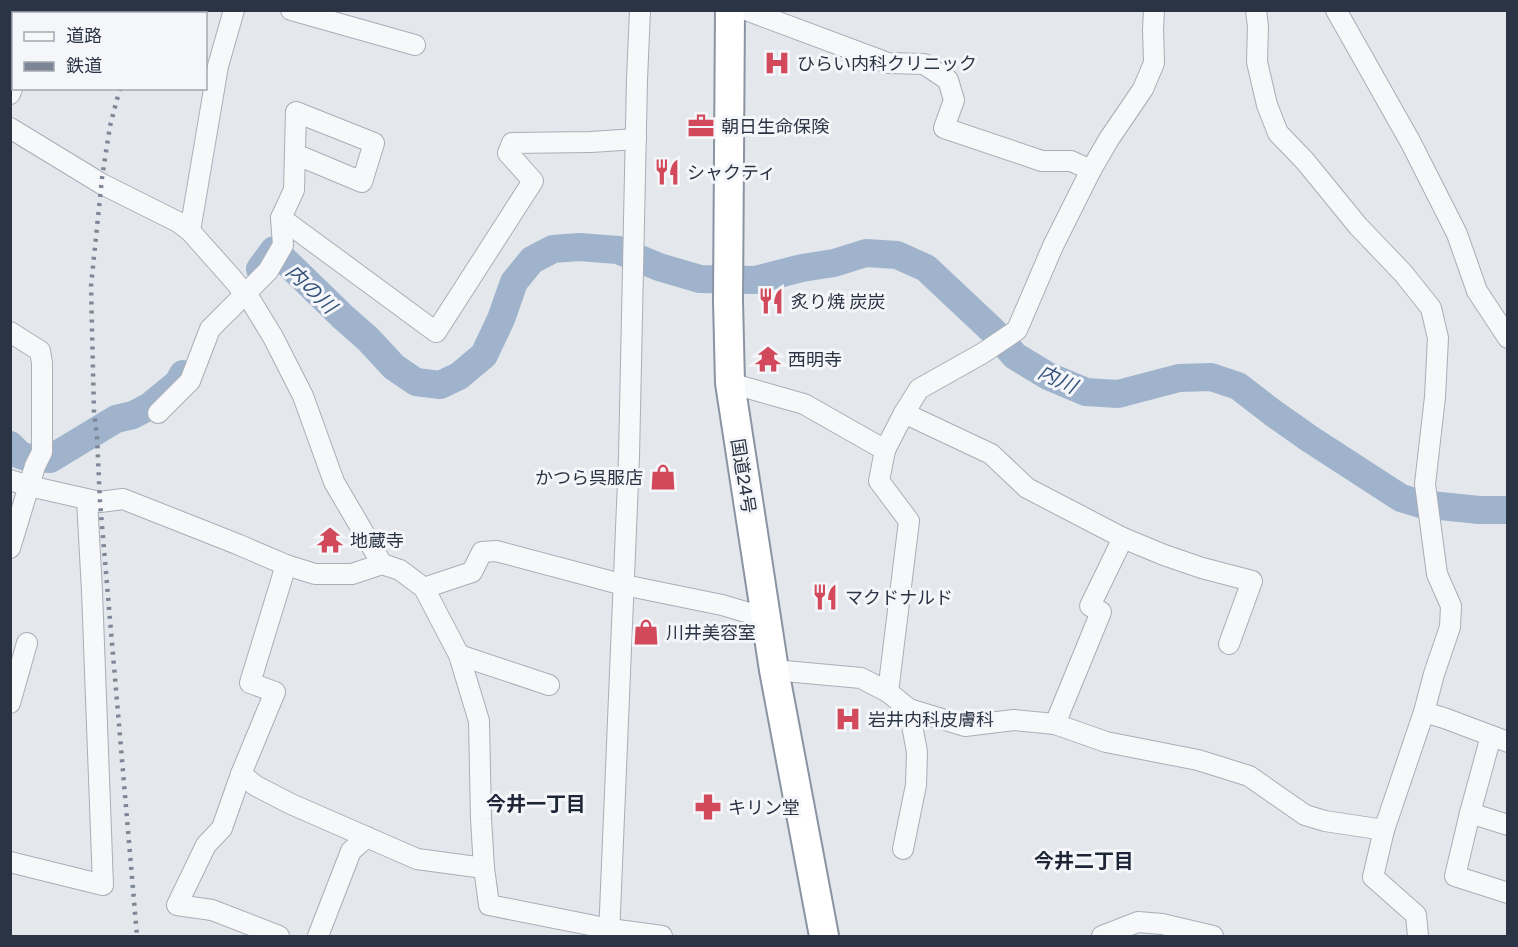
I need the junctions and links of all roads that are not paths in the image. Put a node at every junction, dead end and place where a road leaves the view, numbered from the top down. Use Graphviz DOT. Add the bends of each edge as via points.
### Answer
graph roads {
  1 [pos="234,10"];
  2 [pos="291,10"];
  3 [pos="640,10"];
  4 [pos="730,10"];
  5 [pos="746,10"];
  6 [pos="1154,10"];
  7 [pos="1256,10"];
  8 [pos="1336,10"];
  9 [pos="415,45"];
  10 [pos="10,128"];
  11 [pos="636,139"];
  12 [pos="295,154"];
  13 [pos="1092,170"];
  14 [pos="281,218"];
  15 [pos="190,231"];
  16 [pos="245,295"];
  17 [pos="10,332"];
  18 [pos="1508,338"];
  19 [pos="730,382"];
  20 [pos="158,413"];
  21 [pos="904,413"];
  22 [pos="885,450"];
  23 [pos="20,483"];
  24 [pos="87,500"];
  25 [pos="1123,538"];
  26 [pos="10,548"];
  27 [pos="382,564"];
  28 [pos="286,565"];
  29 [pos="624,585"];
  30 [pos="424,588"];
  31 [pos="766,618"];
  32 [pos="27,643"];
  33 [pos="1230,644"];
  34 [pos="459,656"];
  35 [pos="774,670"];
  36 [pos="549,685"];
  37 [pos="888,692"];
  38 [pos="10,703"];
  39 [pos="909,709"];
  40 [pos="1424,712"];
  41 [pos="1055,724"];
  42 [pos="1499,739"];
  43 [pos="241,774"];
  44 [pos="1470,813"];
  45 [pos="1508,825"];
  46 [pos="1384,830"];
  47 [pos="367,837"];
  48 [pos="903,849"];
  49 [pos="10,862"];
  50 [pos="484,868"];
  51 [pos="1508,893"];
  52 [pos="610,933"];
  53 [pos="279,936"];
  54 [pos="318,936"];
  55 [pos="662,936"];
  56 [pos="824,936"];
  57 [pos="1102,936"];
  58 [pos="1213,936"];
  59 [pos="1418,936"];
  1 -- 15 [label="street" via="218,66"];
  2 -- 9 [label="street"];
  3 -- 11 [label="street"];
  4 -- 19 [label="highway, 国道24号"];
  5 -- 13 [label="street" via="888,63 924,64 948,80 954,100 944,128 1042,161 1071,161"];
  6 -- 13 [label="street" via="1154,63 1143,89"];
  7 -- 40 [label="street" via="1257,62 1278,133 1431,308 1438,338 1425,484 1437,574 1451,606 1450,627"];
  8 -- 18 [label="street" via="1447,214 1477,291"];
  10 -- 15 [label="street"];
  11 -- 14 [label="street" via="512,143 508,153 532,181 436,332"];
  11 -- 29 [label="street"];
  12 -- 14 [label="street" via="294,189"];
  13 -- 21 [label="street" via="1053,246 1017,330 919,389"];
  14 -- 16 [label="street" via="283,245 268,271"];
  15 -- 16 [label="street"];
  16 -- 20 [label="street" via="210,329 190,381"];
  16 -- 27 [label="street" via="303,396 334,482"];
  17 -- 23 [label="street" via="40,351 42,363 39,459"];
  19 -- 22 [label="street" via="804,404"];
  19 -- 31 [label="highway, 国道24号"];
  21 -- 22 [label="street"];
  21 -- 25 [label="street" via="991,454 1027,488"];
  22 -- 37 [label="street" via="879,481 909,521"];
  23 -- 24 [label="street"];
  23 -- 26 [label="street"];
  24 -- 28 [label="street" via="123,499"];
  24 -- 49 [label="street" via="103,885"];
  25 -- 33 [label="street" via="1202,568 1252,581"];
  25 -- 41 [label="street" via="1090,606 1101,612"];
  27 -- 28 [label="street" via="352,574 315,574"];
  27 -- 30 [label="street" via="400,570"];
  28 -- 43 [label="street" via="250,683 275,692"];
  29 -- 30 [label="street" via="496,550 482,552 472,572"];
  29 -- 31 [label="street"];
  29 -- 52 [label="street"];
  30 -- 34 [label="street"];
  31 -- 35 [label="highway, 国道24号"];
  32 -- 38 [label="street"];
  34 -- 36 [label="street"];
  34 -- 50 [label="street" via="479,721"];
  35 -- 37 [label="street" via="861,678"];
  35 -- 56 [label="highway, 国道24号"];
  37 -- 39 [label="street"];
  39 -- 41 [label="street" via="965,726 1014,720"];
  39 -- 48 [label="street" via="917,752 916,785"];
  40 -- 42 [label="street"];
  40 -- 46 [label="street"];
  41 -- 46 [label="street" via="1106,742 1198,760 1249,776 1305,814"];
  42 -- 44 [label="street"];
  43 -- 47 [label="street" via="291,804"];
  43 -- 53 [label="street" via="222,828 206,845 177,904 212,910"];
  44 -- 45 [label="street"];
  44 -- 51 [label="street" via="1455,876"];
  46 -- 59 [label="street" via="1372,877 1416,915"];
  47 -- 50 [label="street" via="417,859"];
  47 -- 54 [label="street" via="351,851"];
  50 -- 52 [label="street" via="489,905"];
  52 -- 55 [label="street"];
  57 -- 58 [label="street" via="1138,922"];
}
